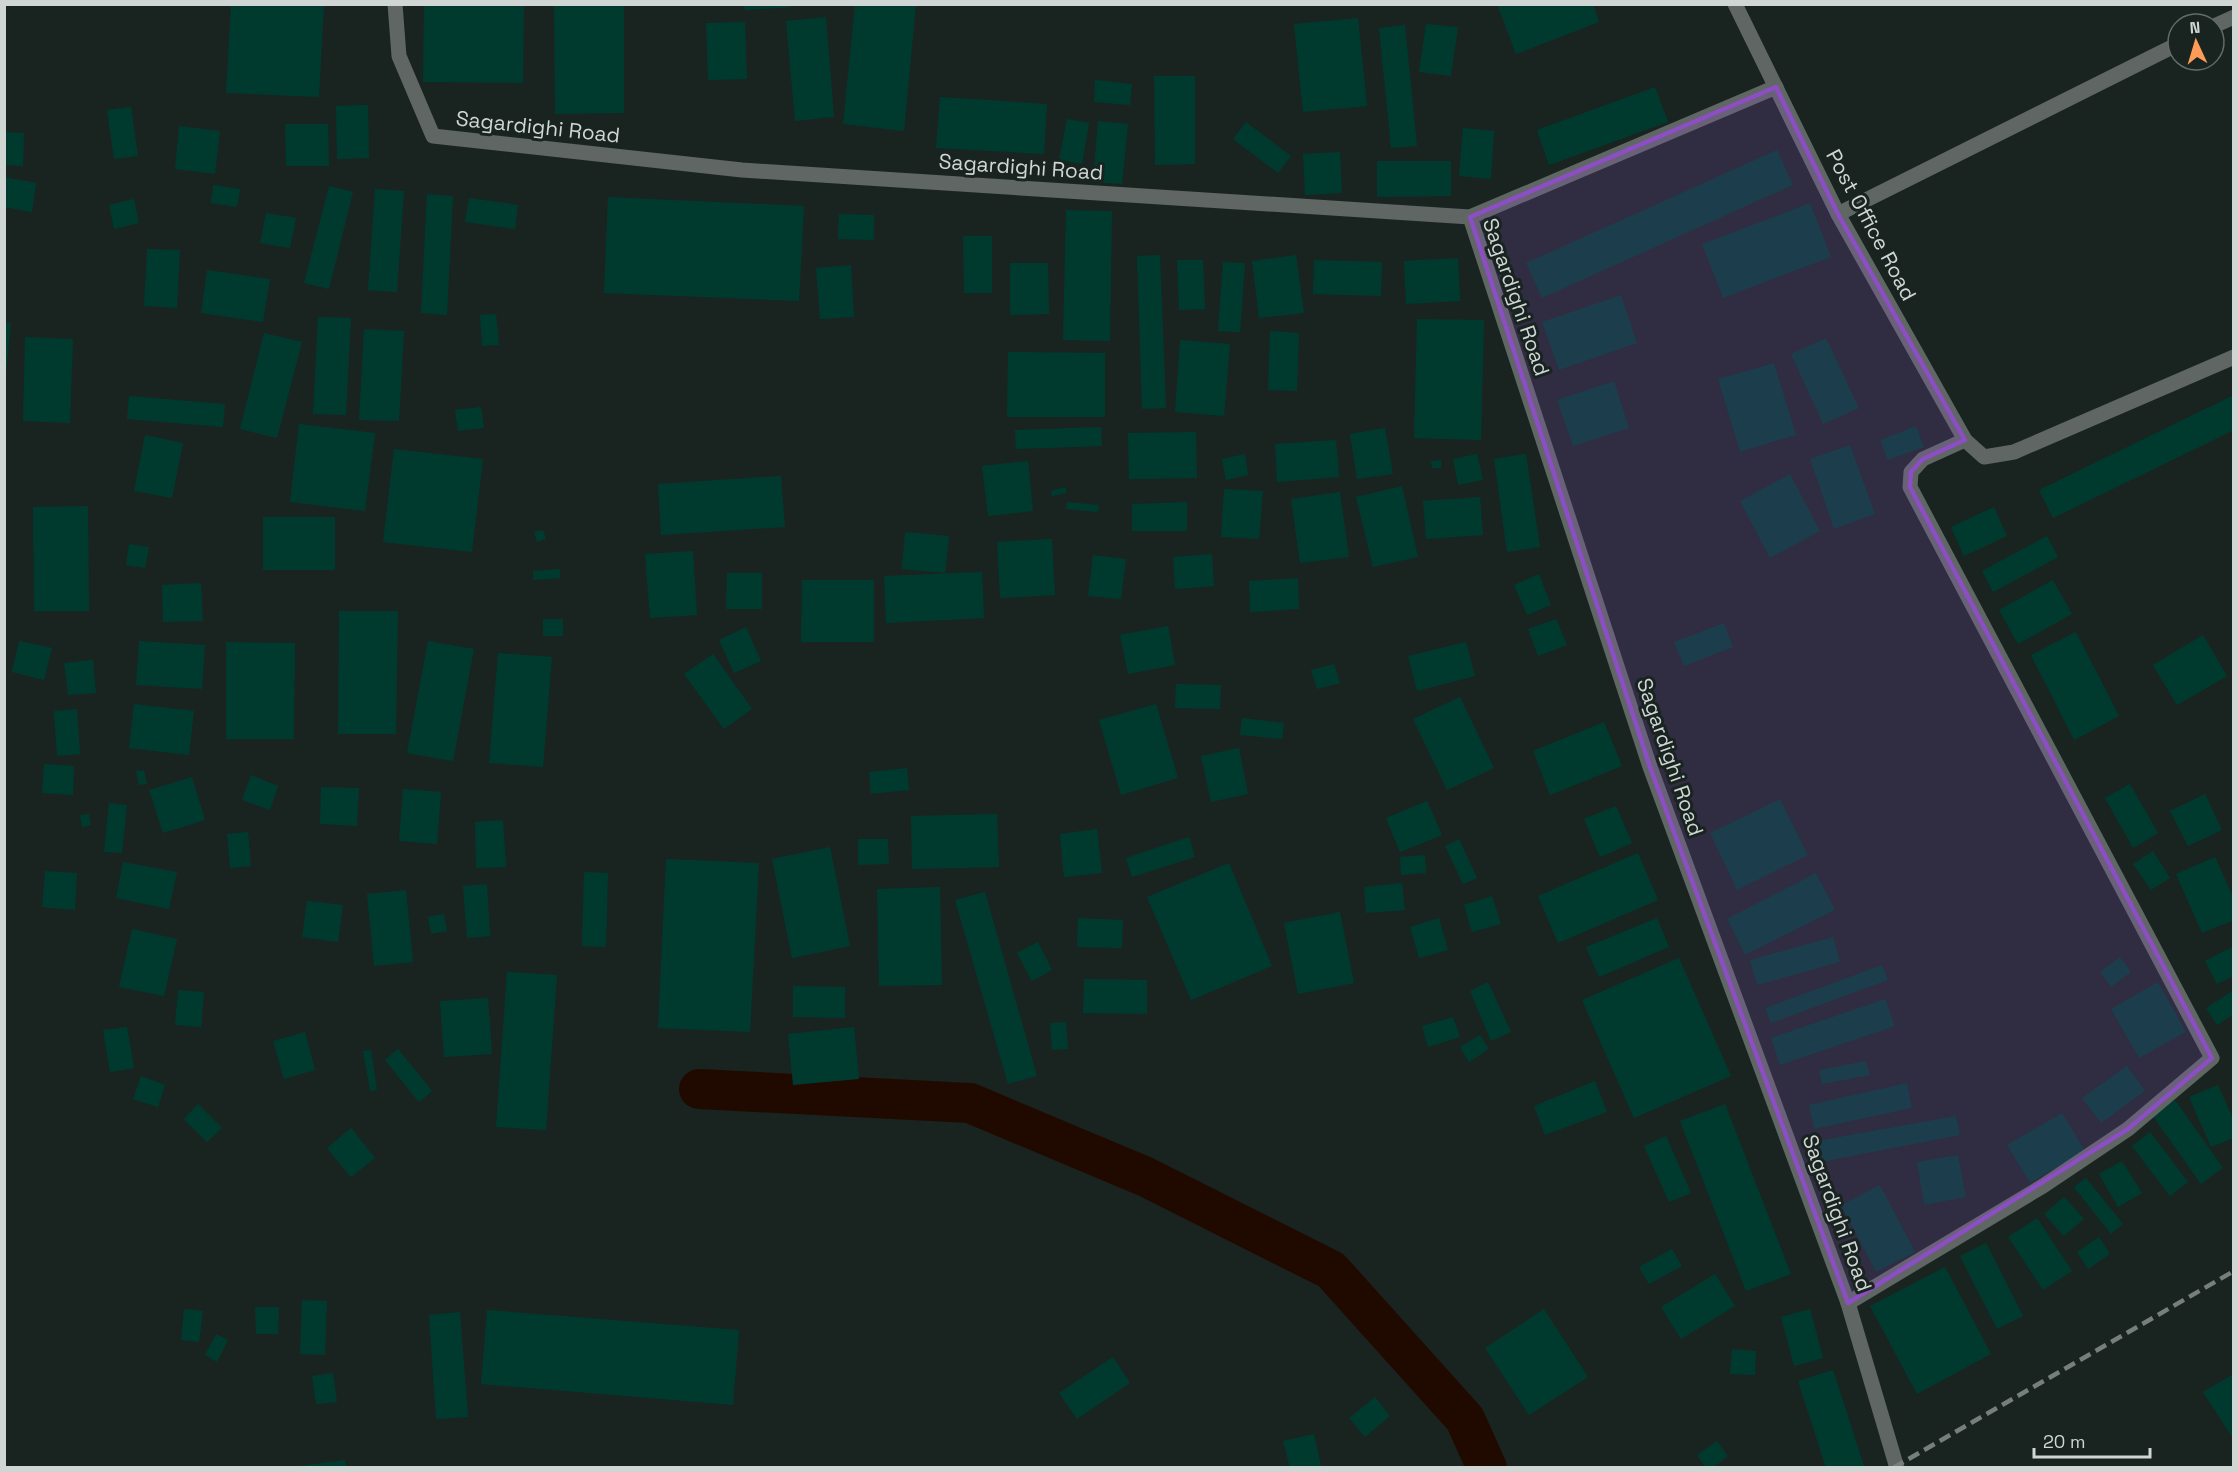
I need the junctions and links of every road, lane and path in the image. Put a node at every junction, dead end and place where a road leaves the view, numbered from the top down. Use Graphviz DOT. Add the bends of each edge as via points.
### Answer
graph roads {
  1 [pos="395,4"];
  2 [pos="1734,4"];
  3 [pos="2166,50"];
  4 [pos="1776,87"];
  5 [pos="1838,214"];
  6 [pos="1470,217"];
  7 [pos="2234,357"];
  8 [pos="1965,440"];
  9 [pos="1848,1303"];
  10 [pos="1897,1467"];
  1 -- 6 [label="street, Sagardighi Road" via="399,56 433,136 742,170"];
  2 -- 4 [label="street, Post Office Road"];
  3 -- 5 [label="street"];
  4 -- 5 [label="street, Post Office Road"];
  4 -- 6 [label="street"];
  5 -- 8 [label="street, Post Office Road"];
  6 -- 9 [label="street, Sagardighi Road" via="1650,767"];
  7 -- 8 [label="street, Post Office Road" via="2014,452 1984,457"];
  8 -- 9 [label="street" via="1923,459 1911,472 1910,487 2212,1058 2118,1135 2043,1186"];
  9 -- 10 [label="street, Sagardighi Road"];
}
